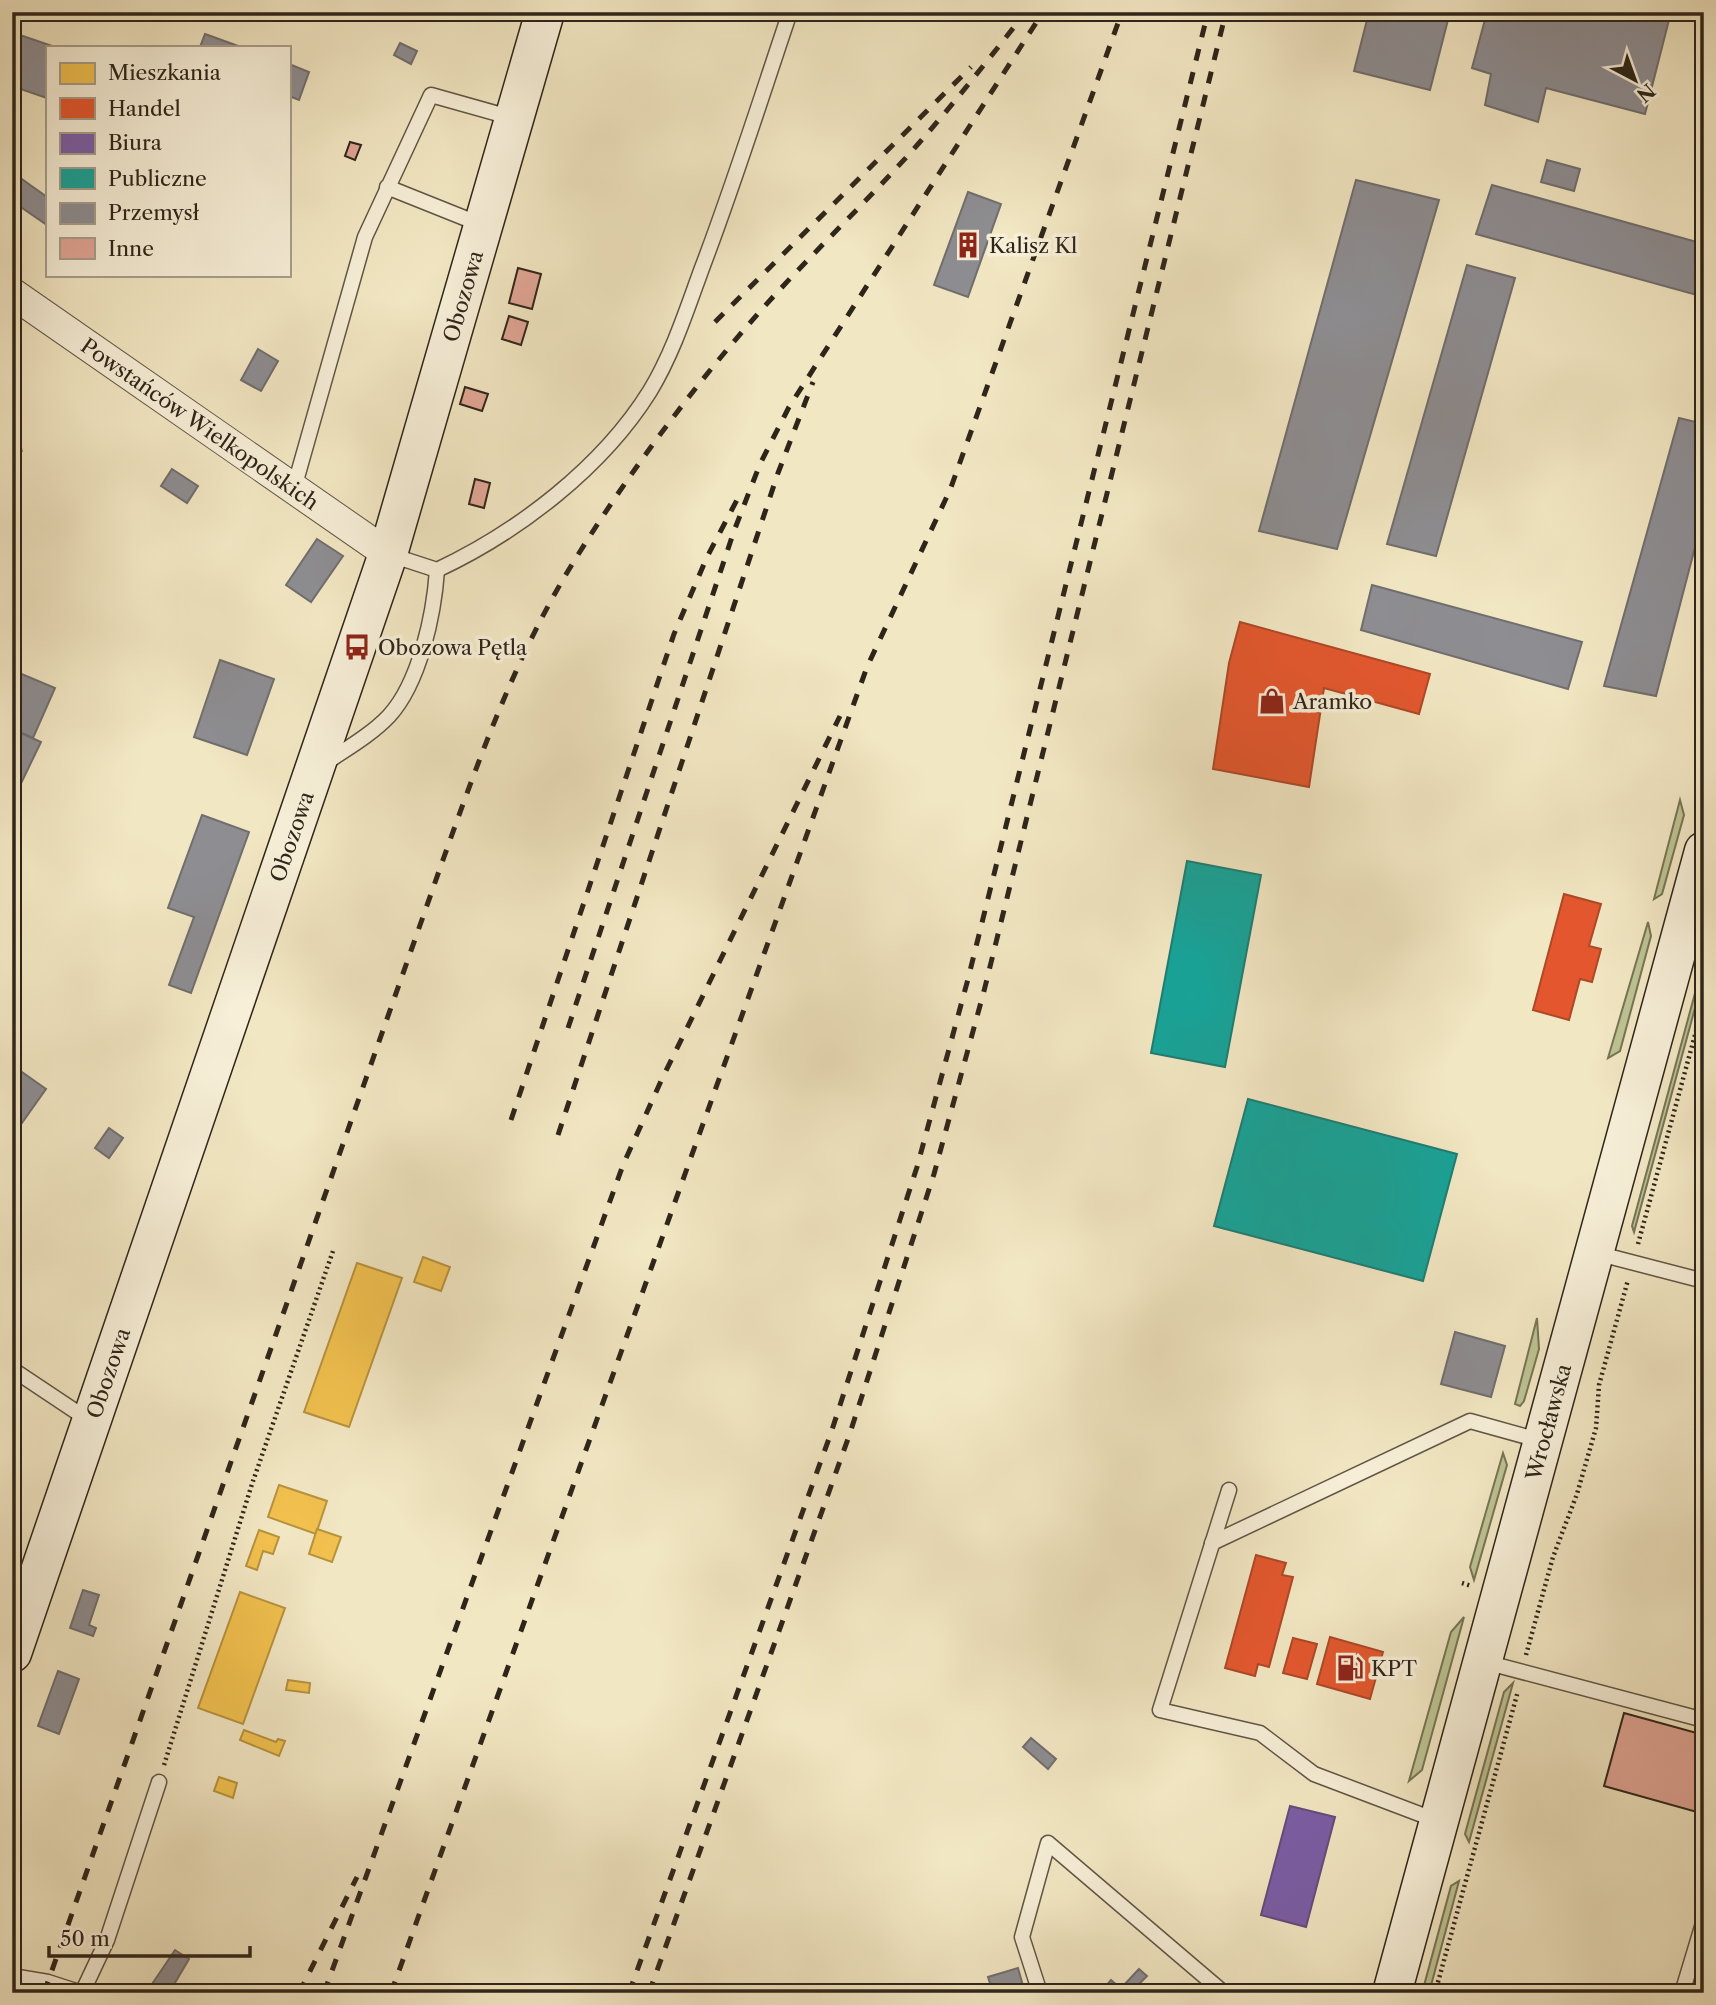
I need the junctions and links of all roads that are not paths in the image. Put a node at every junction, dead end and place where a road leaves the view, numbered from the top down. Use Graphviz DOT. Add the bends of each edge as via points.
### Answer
graph roads {
  1 [pos="545,12"];
  2 [pos="790,12"];
  3 [pos="513,118"];
  4 [pos="387,187"];
  5 [pos="482,225"];
  6 [pos="12,293"];
  7 [pos="295,488"];
  8 [pos="388,554"];
  9 [pos="437,570"];
  10 [pos="313,772"];
  11 [pos="1704,851"];
  12 [pos="1697,904"];
  13 [pos="1595,1252"];
  14 [pos="1704,1281"];
  15 [pos="12,1369"];
  16 [pos="91,1422"];
  17 [pos="1543,1441"];
  18 [pos="1229,1490"];
  19 [pos="1212,1543"];
  20 [pos="12,1653"];
  21 [pos="1483,1662"];
  22 [pos="1704,1720"];
  23 [pos="159,1782"];
  24 [pos="1439,1821"];
  25 [pos="1704,1920"];
  26 [pos="12,1976"];
  27 [pos="82,1993"];
  28 [pos="1041,1993"];
  29 [pos="1224,1993"];
  30 [pos="1392,1993"];
  31 [pos="1682,1993"];
  1 -- 3 [label="street, Obozowa"];
  2 -- 9 [label="lane" via="713,238 650,390 604,448 568,483 493,540"];
  3 -- 4 [label="lane" via="431,95"];
  3 -- 5 [label="street, Obozowa"];
  4 -- 5 [label="lane"];
  4 -- 7 [label="lane" via="365,237"];
  5 -- 8 [label="street, Obozowa"];
  6 -- 7 [label="street, Powstańców Wielkopolskich"];
  7 -- 8 [label="street, Powstańców Wielkopolskich"];
  8 -- 9 [label="lane"];
  8 -- 10 [label="street, Obozowa"];
  9 -- 10 [label="lane" via="430,622 400,702 376,728"];
  10 -- 16 [label="street, Obozowa"];
  11 -- 12 [label="street, Wrocławska"];
  12 -- 13 [label="street, Wrocławska"];
  13 -- 14 [label="lane"];
  13 -- 17 [label="street, Wrocławska"];
  15 -- 16 [label="lane"];
  16 -- 20 [label="street, Obozowa"];
  17 -- 19 [label="lane" via="1470,1421"];
  17 -- 21 [label="street, Wrocławska"];
  18 -- 19 [label="lane"];
  19 -- 24 [label="lane" via="1160,1710 1259,1733 1314,1774"];
  21 -- 22 [label="lane"];
  21 -- 24 [label="street, Wrocławska"];
  23 -- 27 [label="lane" via="107,1940"];
  24 -- 30 [label="street, Wrocławska"];
  25 -- 31 [label="lane"];
  26 -- 27 [label="lane"];
  28 -- 29 [label="lane" via="1023,1937 1048,1843"];
}
